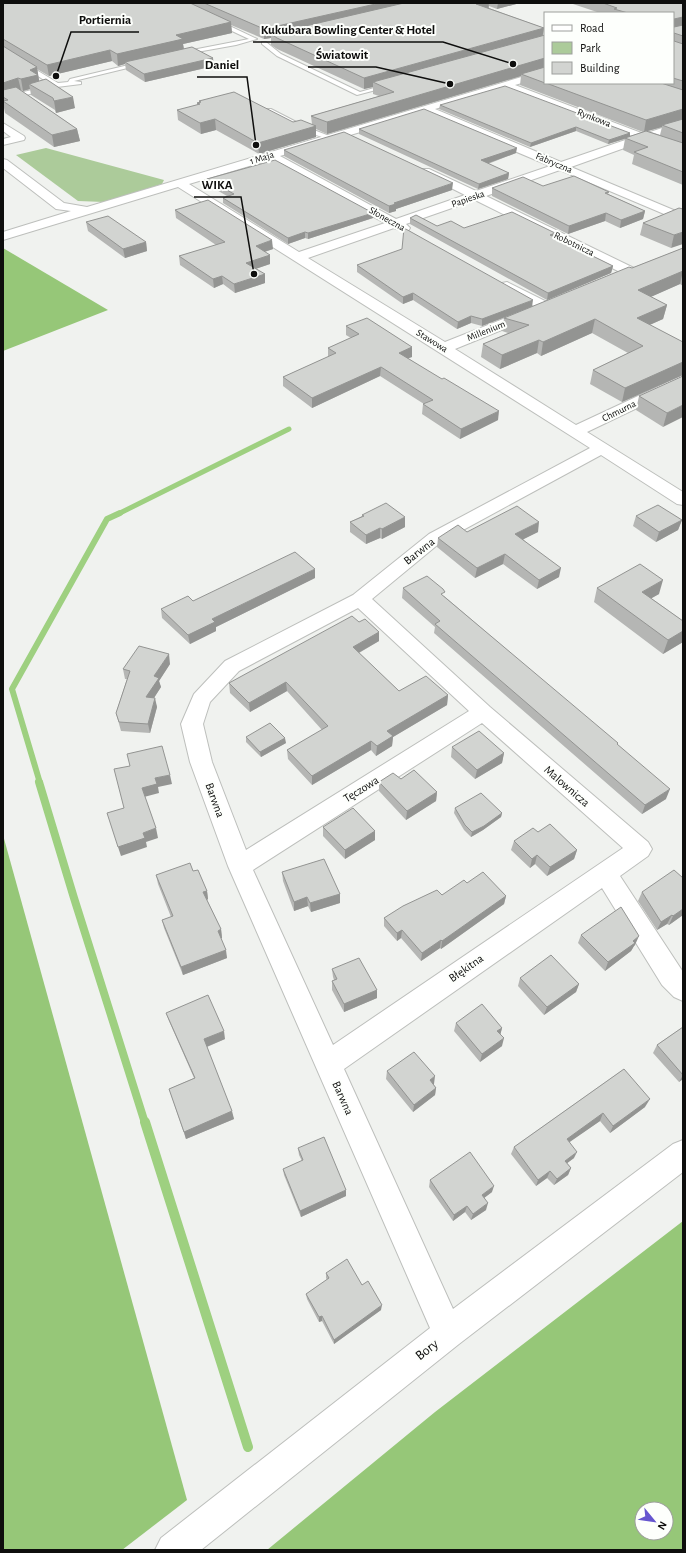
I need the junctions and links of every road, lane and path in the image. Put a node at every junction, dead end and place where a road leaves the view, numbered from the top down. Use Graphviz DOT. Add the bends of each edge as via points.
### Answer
graph roads {
  1 [pos="214,21"];
  2 [pos="254,39"];
  3 [pos="272,42"];
  4 [pos="264,43"];
  5 [pos="3,52"];
  6 [pos="177,58"];
  7 [pos="147,65"];
  8 [pos="544,73"];
  9 [pos="396,84"];
  10 [pos="505,85"];
  11 [pos="57,86"];
  12 [pos="21,94"];
  13 [pos="3,99"];
  14 [pos="32,102"];
  15 [pos="425,109"];
  16 [pos="269,110"];
  17 [pos="683,124"];
  18 [pos="3,126"];
  19 [pos="345,133"];
  20 [pos="330,137"];
  21 [pos="646,138"];
  22 [pos="359,139"];
  23 [pos="3,142"];
  24 [pos="683,152"];
  25 [pos="269,155"];
  26 [pos="3,162"];
  27 [pos="414,166"];
  28 [pos="561,166"];
  29 [pos="180,183"];
  30 [pos="477,195"];
  31 [pos="86,210"];
  32 [pos="683,218"];
  33 [pos="397,224"];
  34 [pos="417,235"];
  35 [pos="3,236"];
  36 [pos="298,257"];
  37 [pos="644,266"];
  38 [pos="630,272"];
  39 [pos="616,278"];
  40 [pos="498,281"];
  41 [pos="560,301"];
  42 [pos="546,307"];
  43 [pos="444,348"];
  44 [pos="683,380"];
  45 [pos="576,431"];
  46 [pos="602,448"];
  47 [pos="683,500"];
  48 [pos="360,598"];
  49 [pos="483,712"];
  50 [pos="240,866"];
  51 [pos="605,873"];
  52 [pos="683,989"];
  53 [pos="328,1064"];
  54 [pos="683,1154"];
  55 [pos="448,1333"];
  56 [pos="173,1550"];
  1 -- 2 [label="lane"];
  2 -- 4 [label="lane"];
  2 -- 6 [label="lane" via="222,50"];
  3 -- 4 [label="lane"];
  4 -- 9 [label="lane" via="279,55 359,94"];
  5 -- 11 [label="lane"];
  7 -- 11 [label="lane" via="87,82"];
  8 -- 10 [label="street, 1 Maja"];
  10 -- 15 [label="street, 1 Maja"];
  10 -- 21 [label="street, Rynkowa"];
  11 -- 12 [label="lane"];
  12 -- 13 [label="lane"];
  12 -- 14 [label="street"];
  15 -- 19 [label="street, 1 Maja"];
  15 -- 28 [label="street, Fabryczna"];
  16 -- 20 [label="lane" via="304,128"];
  17 -- 21 [label="street, Papieska"];
  18 -- 23 [label="street" via="20,138"];
  19 -- 20 [label="street, 1 Maja"];
  19 -- 22 [label="street"];
  20 -- 25 [label="street, 1 Maja"];
  21 -- 24 [label="street, Rynkowa"];
  21 -- 28 [label="street, Papieska"];
  25 -- 29 [label="street, 1 Maja"];
  25 -- 33 [label="street, Słoneczna"];
  26 -- 31 [label="street" via="60,206"];
  27 -- 30 [label="street, Robotnicza"];
  28 -- 30 [label="street, Papieska"];
  28 -- 32 [label="street, Fabryczna"];
  29 -- 31 [label="street, 1 Maja"];
  29 -- 36 [label="street, Stawowa"];
  30 -- 33 [label="street, Papieska"];
  30 -- 38 [label="street, Robotnicza"];
  31 -- 35 [label="street, 1 Maja"];
  33 -- 34 [label="street, Słoneczna"];
  33 -- 36 [label="street, Papieska"];
  36 -- 43 [label="street, Stawowa"];
  37 -- 38 [label="street"];
  38 -- 39 [label="street"];
  40 -- 42 [label="street"];
  41 -- 42 [label="street, Millenium"];
  42 -- 43 [label="street, Millenium"];
  43 -- 45 [label="street, Stawowa"];
  44 -- 45 [label="street, Chmurna"];
  45 -- 46 [label="street, Stawowa"];
  46 -- 47 [label="street, Stawowa"];
  46 -- 48 [label="street, Barwna" via="435,538"];
  48 -- 49 [label="street, Malownicza"];
  48 -- 50 [label="street, Barwna" via="232,666 201,699 192,724 201,762"];
  49 -- 50 [label="street, Tęczowa"];
  49 -- 51 [label="street, Malownicza" via="640,849"];
  50 -- 53 [label="street, Barwna"];
  51 -- 52 [label="street" via="671,977"];
  51 -- 53 [label="street, Błękitna"];
  53 -- 55 [label="street, Barwna"];
  54 -- 55 [label="street, Bory"];
  55 -- 56 [label="street, Bory"];
}
